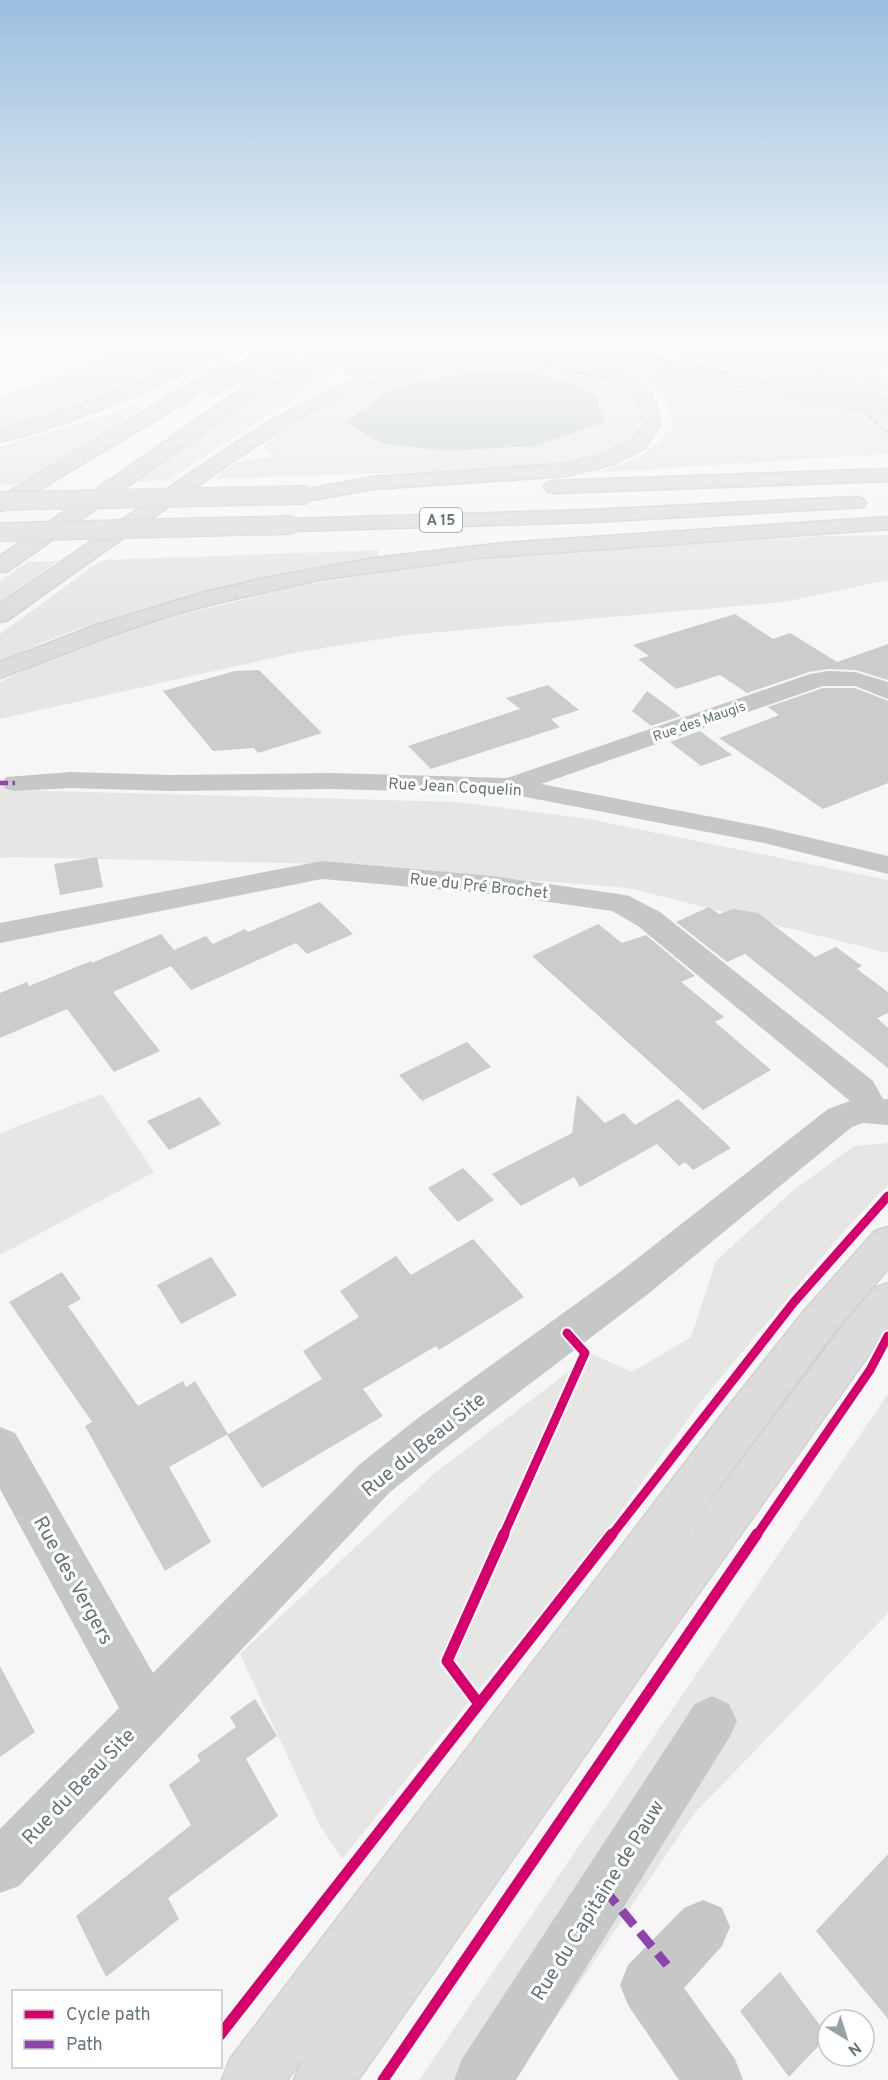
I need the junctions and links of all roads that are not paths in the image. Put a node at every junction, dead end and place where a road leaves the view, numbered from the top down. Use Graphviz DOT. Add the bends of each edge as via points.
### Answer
graph roads {
  1 [pos="114,436"];
  2 [pos="186,436"];
  3 [pos="244,436"];
  4 [pos="261,436"];
  5 [pos="644,436"];
  6 [pos="123,457"];
  7 [pos="888,475"];
  8 [pos="306,495"];
  9 [pos="0,503"];
  10 [pos="882,516"];
  11 [pos="63,531"];
  12 [pos="0,532"];
  13 [pos="0,538"];
  14 [pos="0,550"];
  15 [pos="0,566"];
  16 [pos="36,590"];
  17 [pos="0,615"];
  18 [pos="0,671"];
  19 [pos="888,692"];
  20 [pos="15,783"];
  21 [pos="510,786"];
  22 [pos="888,865"];
  23 [pos="0,933"];
  24 [pos="880,1111"];
  25 [pos="888,1242"];
  26 [pos="888,1300"];
  27 [pos="0,1447"];
  28 [pos="149,1713"];
  29 [pos="712,1721"];
  30 [pos="0,1868"];
  31 [pos="703,1927"];
  32 [pos="252,2080"];
  33 [pos="323,2080"];
  34 [pos="483,2080"];
  35 [pos="714,2080"];
  1 -- 9 [label="main road"];
  2 -- 15 [label="main road"];
  3 -- 16 [label="main road, bridge"];
  4 -- 16 [label="main road"];
  5 -- 8 [label="main road" via="638,444 606,460 566,470 373,483"];
  6 -- 14 [label="main road"];
  7 -- 8 [label="main road, A 15"];
  8 -- 9 [label="main road, A 15, bridge"];
  10 -- 11 [label="main road, A 15, bridge" via="857,503 614,515"];
  10 -- 18 [label="main road" via="441,556 346,569 161,610 52,647"];
  11 -- 12 [label="main road, A 15, bridge"];
  11 -- 13 [label="main road, bridge"];
  16 -- 17 [label="main road"];
  19 -- 21 [label="street, Rue des Maugis" via="838,676 819,680"];
  20 -- 21 [label="street, Rue Jean Coquelin" via="332,781"];
  21 -- 22 [label="street, Rue Jean Coquelin" via="764,835"];
  23 -- 24 [label="street, Rue du Pré Brochet" via="322,870 492,885 619,903 649,919 861,1090"];
  24 -- 28 [label="street, Rue du Beau Site" via="851,1113 840,1118 634,1283 375,1478"];
  25 -- 32 [label="main road" via="818,1323 735,1431"];
  26 -- 33 [label="main road" via="659,1608"];
  27 -- 28 [label="street, Rue des Vergers"];
  28 -- 30 [label="street, Rue du Beau Site"];
  29 -- 34 [label="street, Rue du Capitaine de Pauw"];
  31 -- 35 [label="street" via="648,1985"];
}
